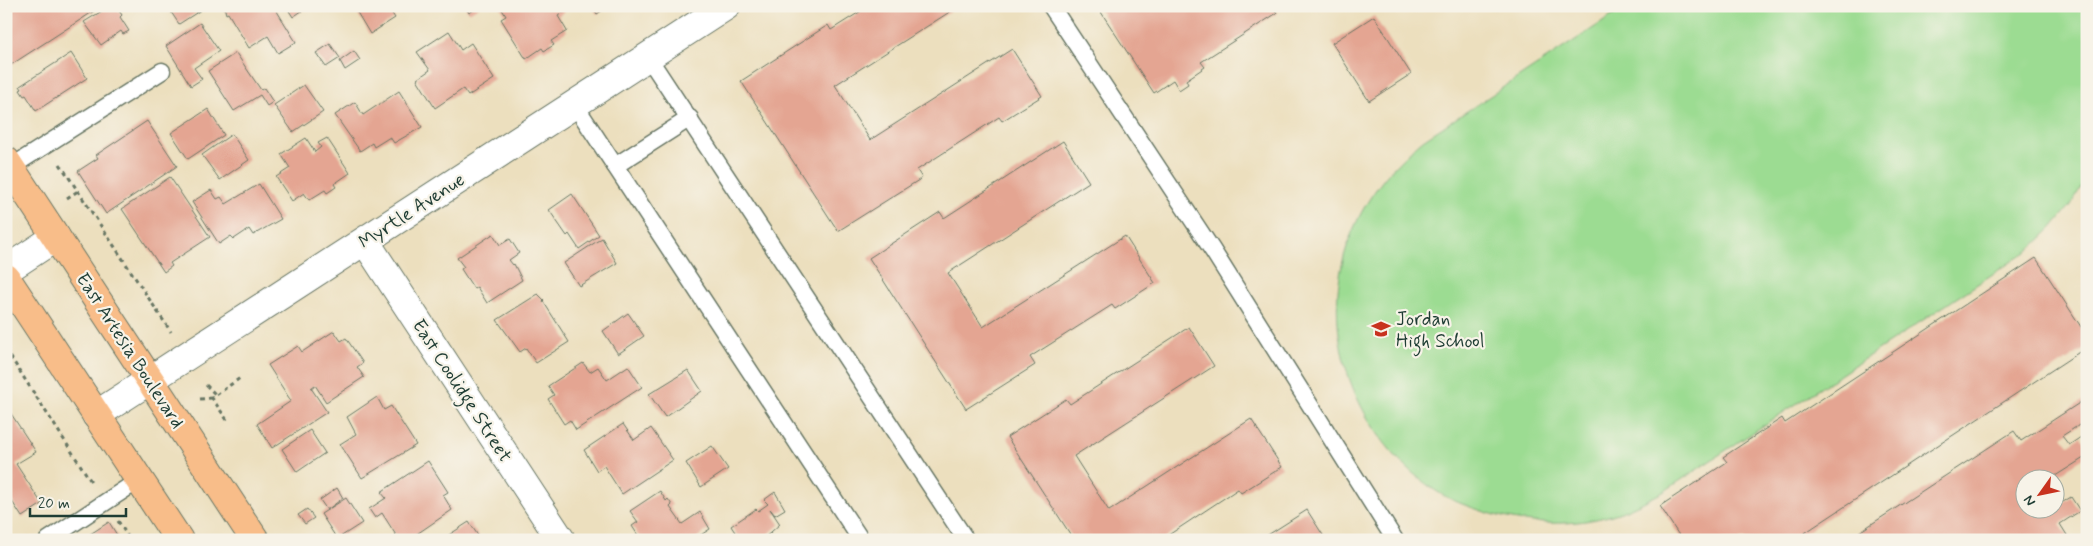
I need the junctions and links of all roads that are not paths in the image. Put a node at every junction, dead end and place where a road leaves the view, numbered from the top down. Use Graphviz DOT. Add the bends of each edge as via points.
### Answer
graph roads {
  1 [pos="726,6"];
  2 [pos="1050,6"];
  3 [pos="648,57"];
  4 [pos="162,71"];
  5 [pos="575,105"];
  6 [pos="690,118"];
  7 [pos="8,164"];
  8 [pos="615,166"];
  9 [pos="56,237"];
  10 [pos="365,241"];
  11 [pos="6,270"];
  12 [pos="6,278"];
  13 [pos="151,380"];
  14 [pos="96,415"];
  15 [pos="139,480"];
  16 [pos="48,540"];
  17 [pos="179,540"];
  18 [pos="255,540"];
  19 [pos="561,540"];
  20 [pos="861,540"];
  21 [pos="966,540"];
  22 [pos="1394,540"];
  1 -- 3 [label="street, Myrtle Avenue"];
  2 -- 22 [label="lane" via="1213,251"];
  3 -- 5 [label="street, Myrtle Avenue"];
  3 -- 6 [label="lane"];
  4 -- 7 [label="lane"];
  5 -- 8 [label="lane"];
  5 -- 10 [label="street, Myrtle Avenue"];
  6 -- 8 [label="lane"];
  6 -- 21 [label="lane"];
  7 -- 9 [label="main road, East Artesia Boulevard"];
  8 -- 20 [label="lane"];
  9 -- 11 [label="street"];
  9 -- 13 [label="main road, East Artesia Boulevard"];
  10 -- 13 [label="street, Myrtle Avenue"];
  10 -- 19 [label="street, East Coolidge Street"];
  12 -- 14 [label="main road"];
  13 -- 14 [label="street, Myrtle Avenue"];
  13 -- 18 [label="main road, East Artesia Boulevard"];
  14 -- 15 [label="main road"];
  15 -- 16 [label="lane"];
  15 -- 17 [label="main road"];
}
